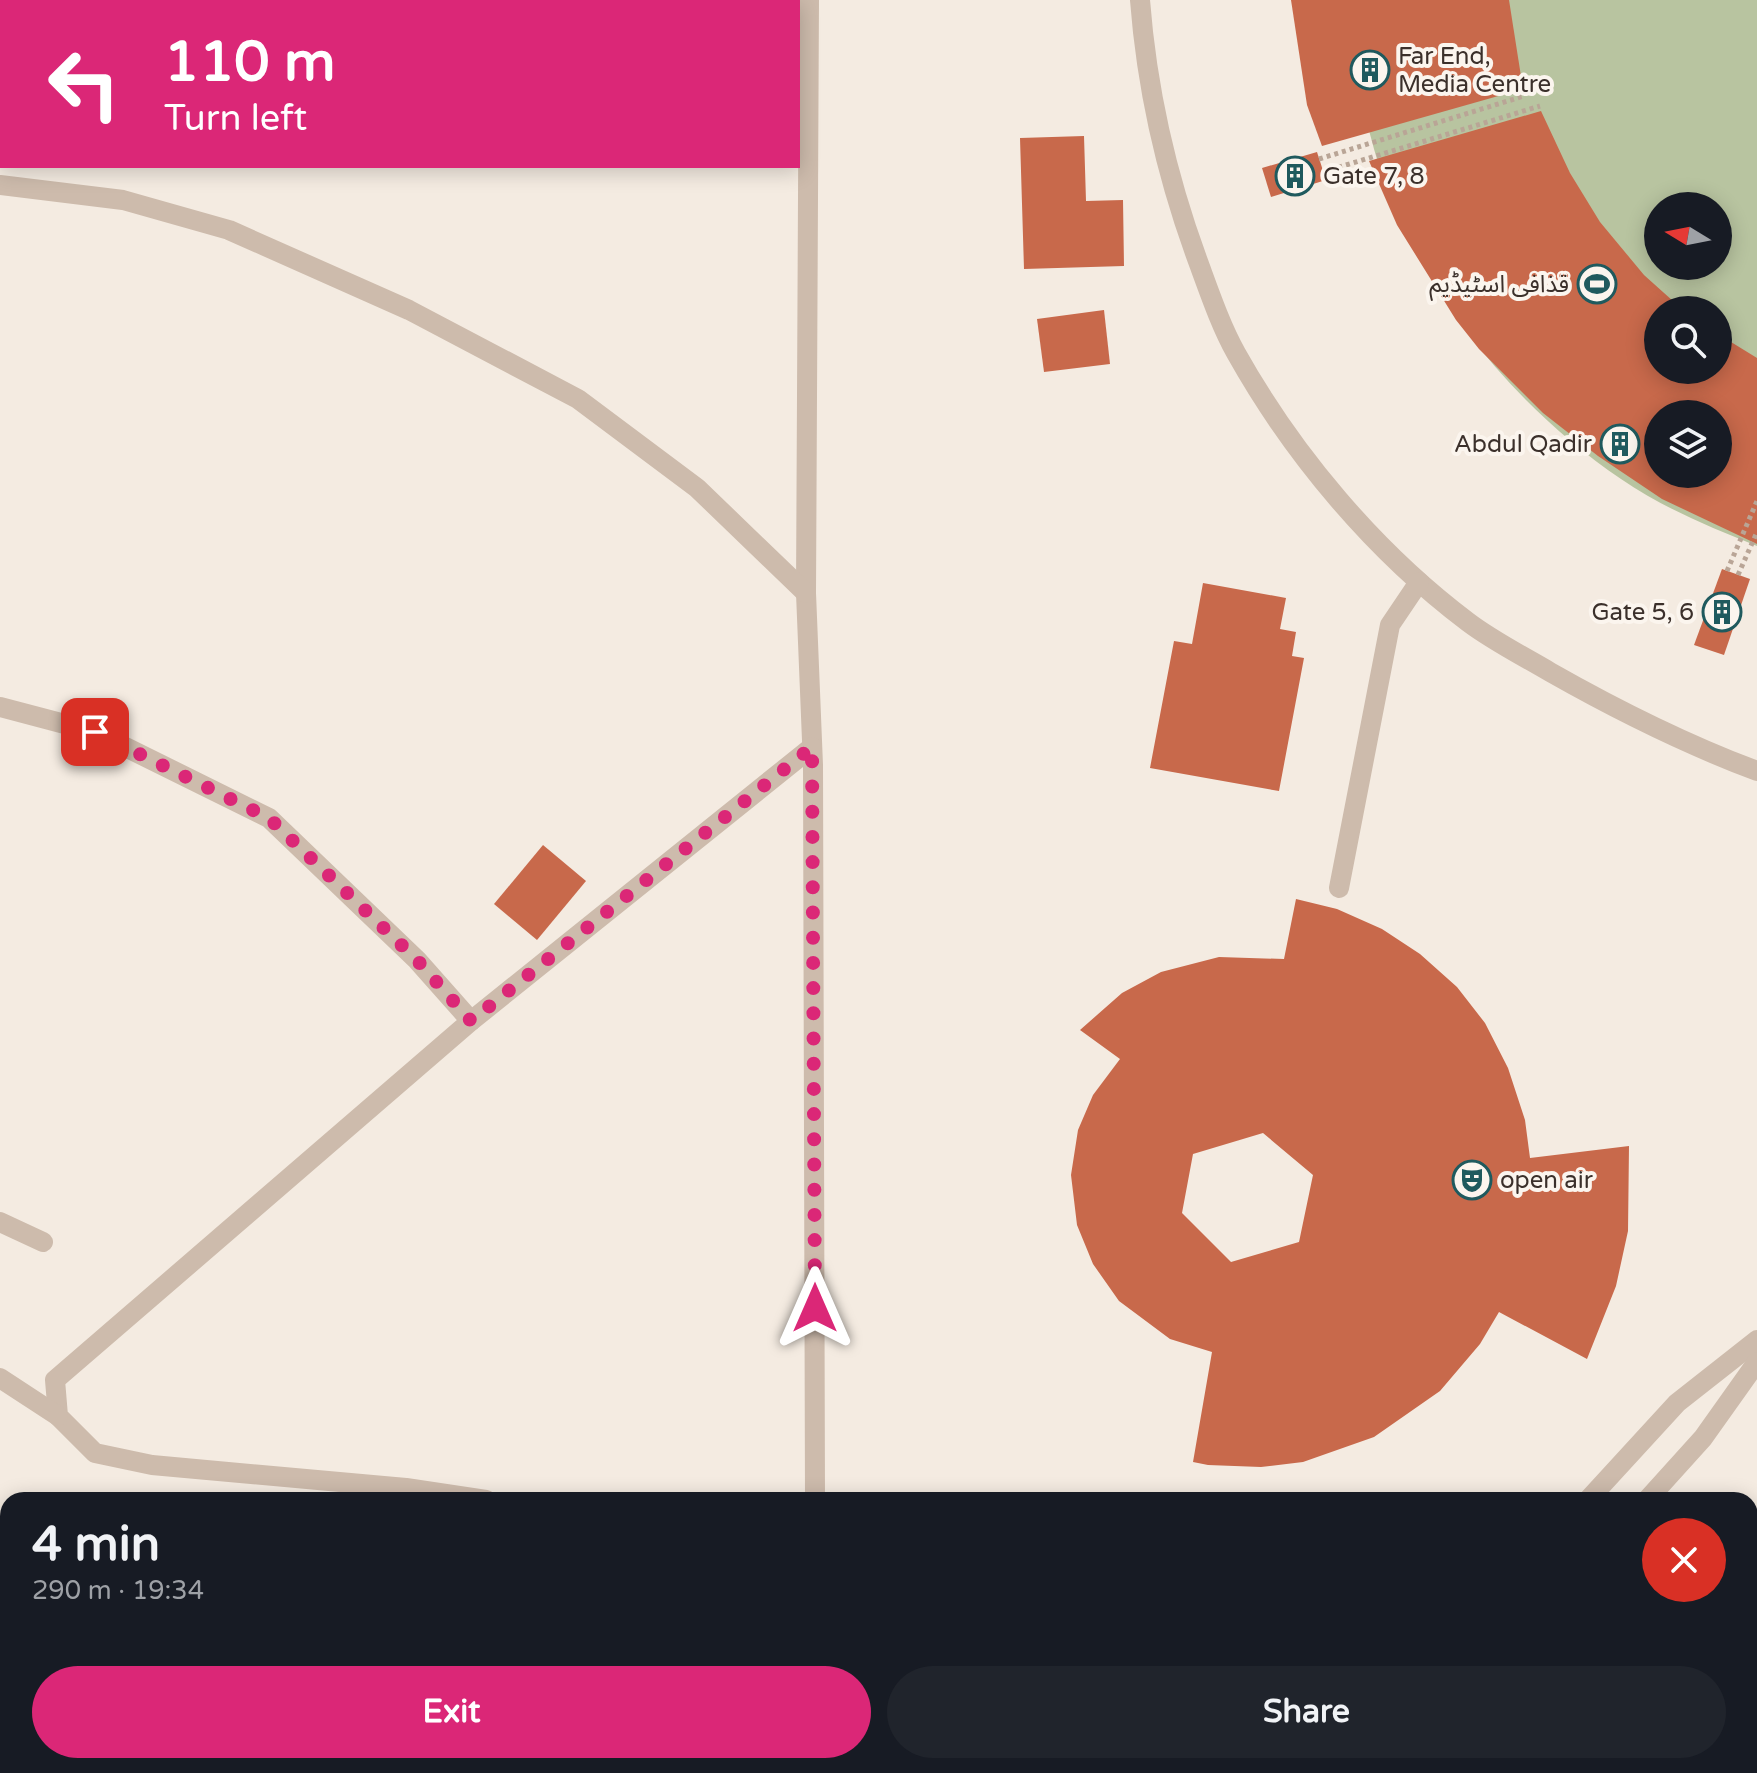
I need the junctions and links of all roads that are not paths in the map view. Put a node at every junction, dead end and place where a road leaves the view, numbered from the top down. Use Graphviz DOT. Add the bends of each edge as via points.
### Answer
graph roads {
  1 [pos="809,0"];
  2 [pos="1140,0"];
  3 [pos="0,185"];
  4 [pos="1419,582"];
  5 [pos="806,593"];
  6 [pos="0,707"];
  7 [pos="812,747"];
  8 [pos="1757,771"];
  9 [pos="1339,888"];
  10 [pos="471,1021"];
  11 [pos="0,1222"];
  12 [pos="43,1242"];
  13 [pos="1757,1340"];
  14 [pos="1757,1362"];
  15 [pos="0,1378"];
  16 [pos="58,1416"];
  17 [pos="388,1492"];
  18 [pos="815,1492"];
  19 [pos="1595,1492"];
  20 [pos="1654,1492"];
  1 -- 5 [label="street"];
  2 -- 4 [label="street" via="1164,156 1187,231 1236,352 1335,494"];
  3 -- 5 [label="street" via="123,200 229,230 409,310 578,399 697,488"];
  4 -- 8 [label="street" via="1469,623 1615,709"];
  4 -- 9 [label="street" via="1390,625"];
  5 -- 7 [label="street"];
  6 -- 10 [label="street" via="95,732 269,818 417,960"];
  7 -- 10 [label="street"];
  7 -- 18 [label="street"];
  10 -- 16 [label="street" via="55,1380"];
  11 -- 12 [label="street"];
  13 -- 19 [label="street" via="1677,1403"];
  14 -- 20 [label="street" via="1703,1438"];
  15 -- 16 [label="street"];
  16 -- 17 [label="street" via="95,1453 152,1465"];
}
